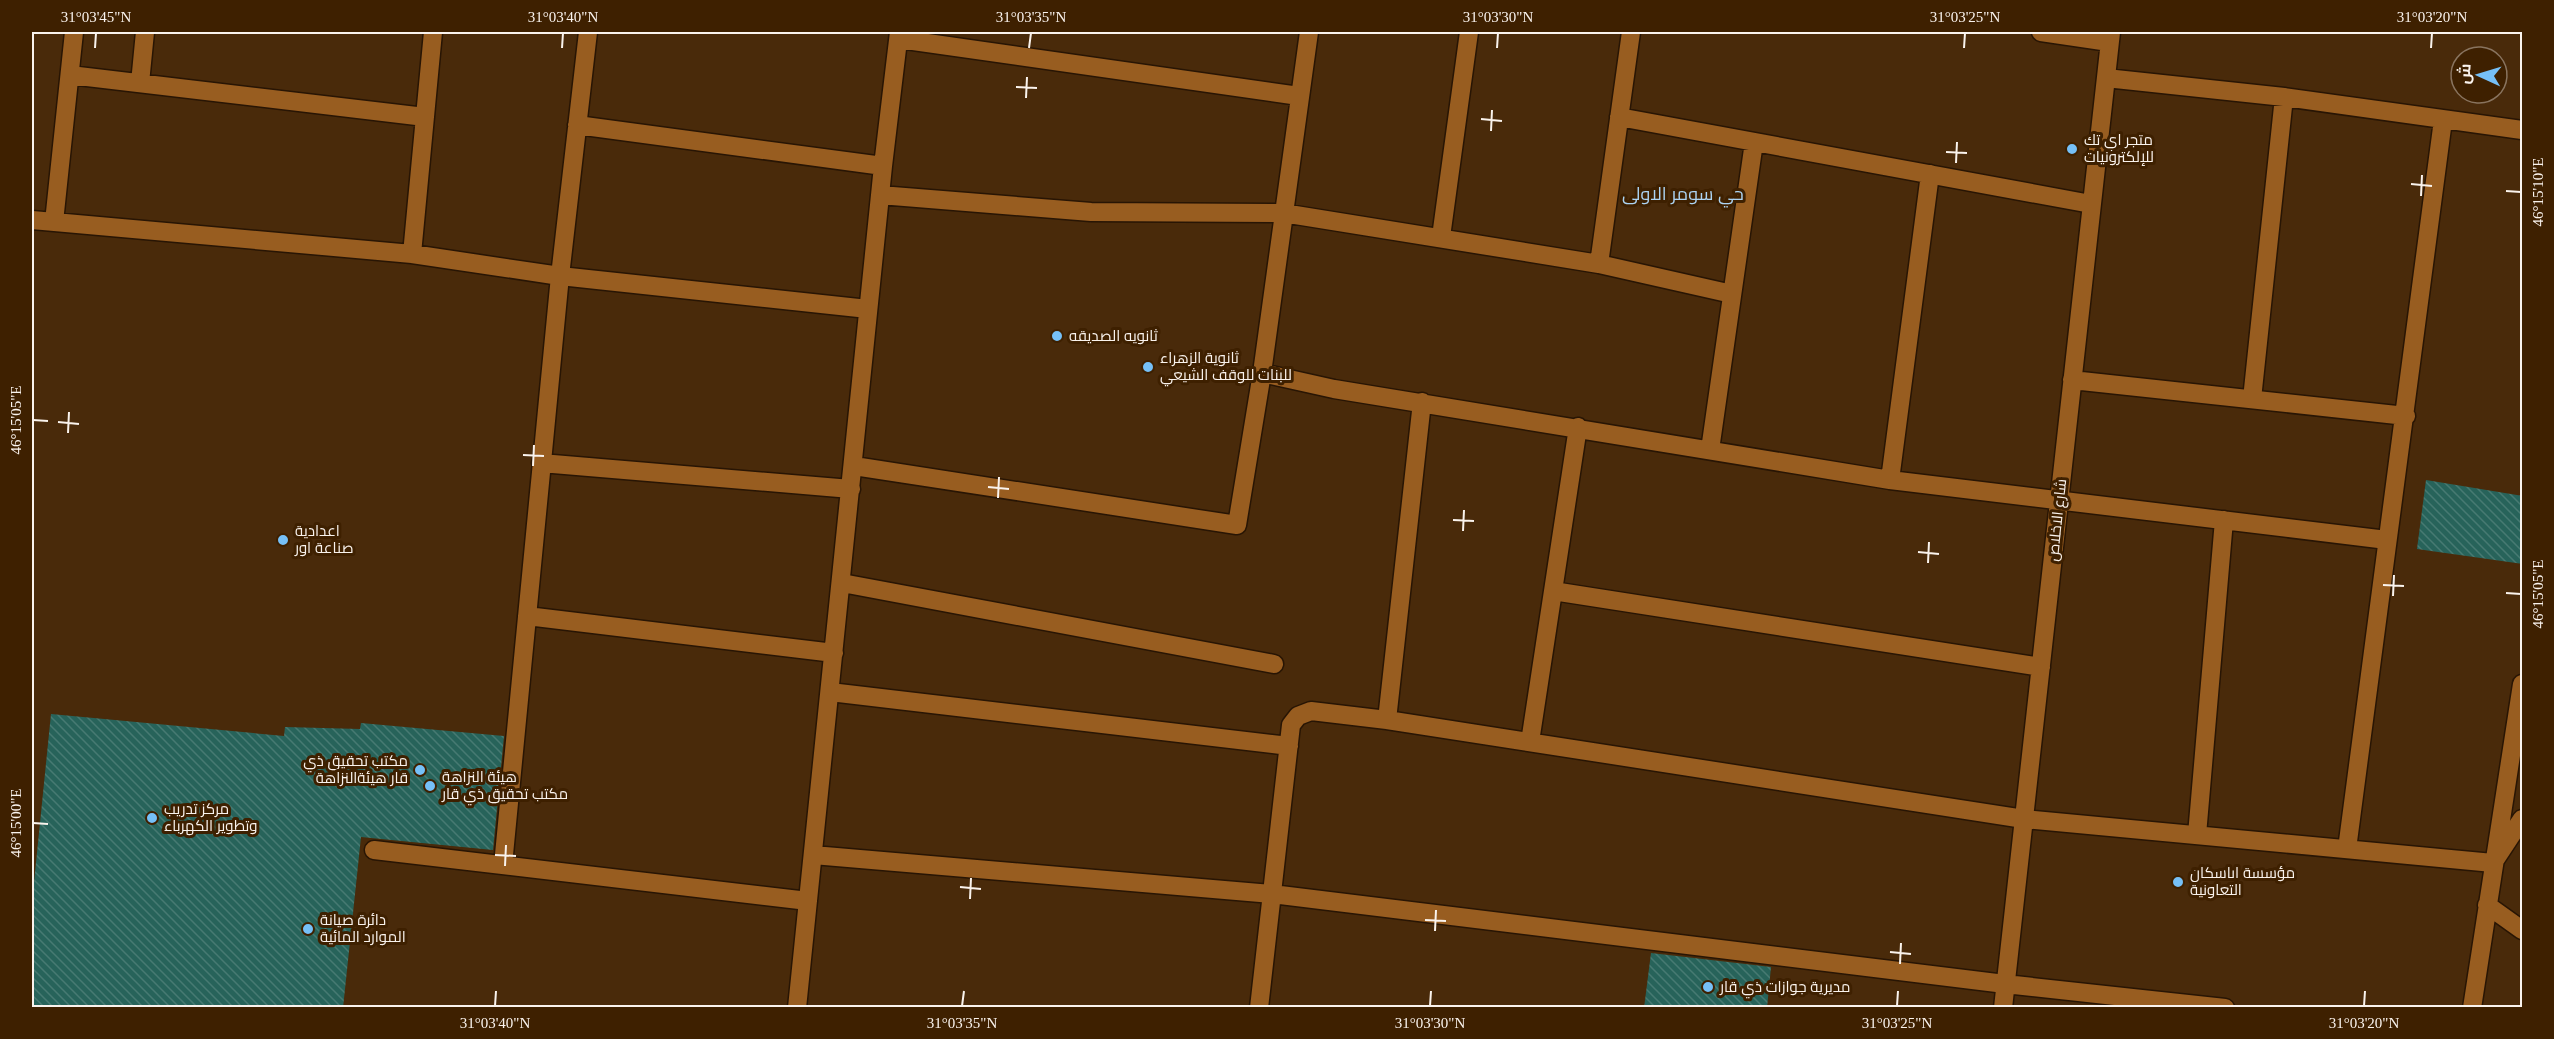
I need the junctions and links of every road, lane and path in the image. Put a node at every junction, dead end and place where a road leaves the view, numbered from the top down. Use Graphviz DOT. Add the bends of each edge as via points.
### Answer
graph roads {
  1 [pos="74,32"];
  2 [pos="144,32"];
  3 [pos="433,32"];
  4 [pos="588,32"];
  5 [pos="1309,32"];
  6 [pos="1468,32"];
  7 [pos="1630,32"];
  8 [pos="2041,32"];
  9 [pos="899,35"];
  10 [pos="2110,37"];
  11 [pos="69,75"];
  12 [pos="2106,78"];
  13 [pos="140,83"];
  14 [pos="1299,96"];
  15 [pos="2284,97"];
  16 [pos="424,117"];
  17 [pos="1619,117"];
  18 [pos="2443,120"];
  19 [pos="577,125"];
  20 [pos="2523,130"];
  21 [pos="1754,142"];
  22 [pos="883,166"];
  23 [pos="1930,174"];
  24 [pos="880,195"];
  25 [pos="2091,204"];
  26 [pos="1283,213"];
  27 [pos="32,220"];
  28 [pos="54,222"];
  29 [pos="1441,237"];
  30 [pos="412,255"];
  31 [pos="1599,264"];
  32 [pos="560,276"];
  33 [pos="1732,294"];
  34 [pos="868,309"];
  35 [pos="1262,373"];
  36 [pos="2072,380"];
  37 [pos="2252,399"];
  38 [pos="1422,402"];
  39 [pos="2406,416"];
  40 [pos="1578,427"];
  41 [pos="1710,450"];
  42 [pos="541,463"];
  43 [pos="854,466"];
  44 [pos="1890,480"];
  45 [pos="851,489"];
  46 [pos="2059,499"];
  47 [pos="2224,520"];
  48 [pos="2387,540"];
  49 [pos="842,583"];
  50 [pos="1553,591"];
  51 [pos="527,616"];
  52 [pos="834,653"];
  53 [pos="1274,664"];
  54 [pos="2041,667"];
  55 [pos="2523,684"];
  56 [pos="830,692"];
  57 [pos="1387,720"];
  58 [pos="1530,742"];
  59 [pos="1288,746"];
  60 [pos="2024,819"];
  61 [pos="2523,819"];
  62 [pos="2197,835"];
  63 [pos="2347,849"];
  64 [pos="374,850"];
  65 [pos="813,855"];
  66 [pos="2493,863"];
  67 [pos="503,865"];
  68 [pos="1272,894"];
  69 [pos="808,901"];
  70 [pos="2487,905"];
  71 [pos="2523,930"];
  72 [pos="2005,984"];
  73 [pos="797,1008"];
  74 [pos="1258,1008"];
  75 [pos="2003,1008"];
  76 [pos="2225,1008"];
  77 [pos="2472,1008"];
  1 -- 11 [label="street"];
  2 -- 13 [label="street"];
  3 -- 16 [label="street"];
  4 -- 19 [label="street"];
  5 -- 14 [label="street"];
  6 -- 29 [label="street"];
  7 -- 17 [label="street"];
  8 -- 10 [label="street"];
  9 -- 14 [label="street"];
  9 -- 22 [label="street"];
  10 -- 12 [label="street, شارع الاخلاص"];
  11 -- 13 [label="street"];
  11 -- 28 [label="street"];
  12 -- 15 [label="street"];
  12 -- 25 [label="street, شارع الاخلاص"];
  13 -- 16 [label="street"];
  14 -- 26 [label="street"];
  15 -- 18 [label="street"];
  15 -- 37 [label="street"];
  16 -- 30 [label="street"];
  17 -- 21 [label="street"];
  17 -- 31 [label="street"];
  18 -- 20 [label="street"];
  18 -- 39 [label="street"];
  19 -- 22 [label="street"];
  19 -- 32 [label="street"];
  21 -- 23 [label="street"];
  21 -- 33 [label="street"];
  22 -- 24 [label="street"];
  23 -- 25 [label="street"];
  23 -- 44 [label="street"];
  24 -- 26 [label="street" via="1091,212"];
  24 -- 34 [label="street"];
  25 -- 36 [label="street, شارع الاخلاص"];
  26 -- 29 [label="street"];
  26 -- 35 [label="street"];
  27 -- 28 [label="street"];
  28 -- 30 [label="street"];
  29 -- 31 [label="street"];
  30 -- 32 [label="street"];
  31 -- 33 [label="street"];
  32 -- 34 [label="street"];
  32 -- 42 [label="street"];
  33 -- 41 [label="street"];
  34 -- 43 [label="street"];
  35 -- 38 [label="street"];
  35 -- 43 [label="street" via="1237,525"];
  36 -- 37 [label="street"];
  36 -- 46 [label="street, شارع الاخلاص"];
  37 -- 39 [label="street"];
  38 -- 40 [label="street"];
  38 -- 57 [label="street"];
  39 -- 48 [label="street"];
  40 -- 41 [label="street"];
  40 -- 50 [label="street"];
  41 -- 44 [label="street"];
  42 -- 45 [label="street"];
  42 -- 51 [label="street"];
  43 -- 45 [label="street"];
  44 -- 46 [label="street"];
  45 -- 49 [label="street"];
  46 -- 47 [label="street"];
  46 -- 54 [label="street, شارع الاخلاص"];
  47 -- 48 [label="street"];
  47 -- 62 [label="street"];
  48 -- 63 [label="street"];
  49 -- 52 [label="street"];
  49 -- 53 [label="street"];
  50 -- 54 [label="street"];
  50 -- 58 [label="street"];
  51 -- 52 [label="street"];
  51 -- 67 [label="street"];
  52 -- 56 [label="street"];
  54 -- 60 [label="street, شارع الاخلاص"];
  55 -- 66 [label="street"];
  56 -- 59 [label="street"];
  56 -- 65 [label="street"];
  57 -- 58 [label="street"];
  57 -- 59 [label="street" via="1304,712 1291,725"];
  58 -- 60 [label="street"];
  59 -- 68 [label="street"];
  60 -- 62 [label="street"];
  60 -- 72 [label="street, شارع الاخلاص"];
  61 -- 66 [label="street"];
  62 -- 63 [label="street"];
  63 -- 66 [label="street"];
  64 -- 67 [label="street"];
  65 -- 68 [label="street"];
  65 -- 69 [label="street"];
  66 -- 70 [label="street"];
  67 -- 69 [label="street"];
  68 -- 72 [label="street"];
  68 -- 74 [label="street"];
  69 -- 73 [label="street"];
  70 -- 71 [label="street"];
  70 -- 77 [label="street"];
  72 -- 75 [label="street, شارع الاخلاص"];
  72 -- 76 [label="street"];
}
